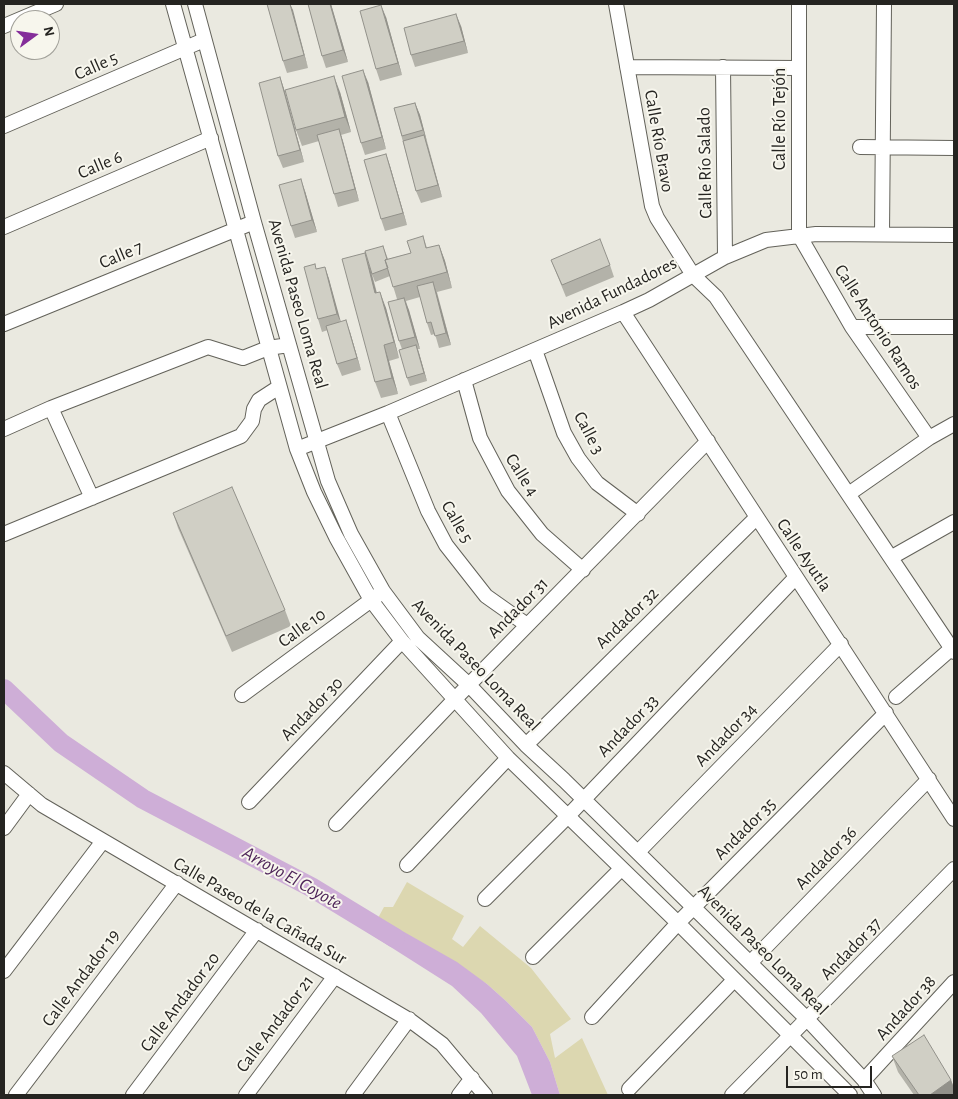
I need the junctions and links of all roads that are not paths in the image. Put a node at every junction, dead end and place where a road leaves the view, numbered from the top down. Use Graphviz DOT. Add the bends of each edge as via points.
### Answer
graph roads {
  1 [pos="56,4"];
  2 [pos="173,4"];
  3 [pos="195,4"];
  4 [pos="616,4"];
  5 [pos="799,4"];
  6 [pos="884,4"];
  7 [pos="4,26"];
  8 [pos="204,40"];
  9 [pos="185,47"];
  10 [pos="627,67"];
  11 [pos="723,68"];
  12 [pos="798,68"];
  13 [pos="4,126"];
  14 [pos="212,138"];
  15 [pos="860,147"];
  16 [pos="884,147"];
  17 [pos="954,148"];
  18 [pos="254,222"];
  19 [pos="4,227"];
  20 [pos="234,228"];
  21 [pos="882,234"];
  22 [pos="799,235"];
  23 [pos="954,235"];
  24 [pos="725,257"];
  25 [pos="693,275"];
  26 [pos="623,312"];
  27 [pos="4,324"];
  28 [pos="852,326"];
  29 [pos="954,327"];
  30 [pos="289,345"];
  31 [pos="268,348"];
  32 [pos="536,350"];
  33 [pos="464,380"];
  34 [pos="279,387"];
  35 [pos="51,408"];
  36 [pos="388,413"];
  37 [pos="954,424"];
  38 [pos="4,429"];
  39 [pos="929,438"];
  40 [pos="318,441"];
  41 [pos="708,441"];
  42 [pos="297,449"];
  43 [pos="850,493"];
  44 [pos="92,498"];
  45 [pos="638,514"];
  46 [pos="756,518"];
  47 [pos="954,522"];
  48 [pos="4,534"];
  49 [pos="892,557"];
  50 [pos="360,565"];
  51 [pos="583,570"];
  52 [pos="796,577"];
  53 [pos="383,591"];
  54 [pos="371,600"];
  55 [pos="527,625"];
  56 [pos="402,641"];
  57 [pos="841,644"];
  58 [pos="953,650"];
  59 [pos="469,685"];
  60 [pos="242,695"];
  61 [pos="896,697"];
  62 [pos="454,700"];
  63 [pos="886,713"];
  64 [pos="526,745"];
  65 [pos="508,758"];
  66 [pos="4,773"];
  67 [pos="929,780"];
  68 [pos="29,794"];
  69 [pos="583,800"];
  70 [pos="249,802"];
  71 [pos="568,816"];
  72 [pos="954,819"];
  73 [pos="336,824"];
  74 [pos="4,828"];
  75 [pos="103,841"];
  76 [pos="638,852"];
  77 [pos="407,865"];
  78 [pos="621,869"];
  79 [pos="954,869"];
  80 [pos="177,884"];
  81 [pos="485,899"];
  82 [pos="694,908"];
  83 [pos="678,923"];
  84 [pos="257,930"];
  85 [pos="533,957"];
  86 [pos="750,963"];
  87 [pos="4,971"];
  88 [pos="335,976"];
  89 [pos="734,980"];
  90 [pos="954,982"];
  91 [pos="592,1017"];
  92 [pos="409,1019"];
  93 [pos="808,1020"];
  94 [pos="792,1035"];
  95 [pos="472,1078"];
  96 [pos="864,1080"];
  97 [pos="629,1089"];
  98 [pos="16,1095"];
  99 [pos="133,1095"];
  100 [pos="246,1095"];
  101 [pos="354,1095"];
  102 [pos="459,1095"];
  103 [pos="485,1095"];
  104 [pos="732,1095"];
  105 [pos="850,1095"];
  106 [pos="874,1095"];
  1 -- 7 [label="street"];
  2 -- 9 [label="street, Avenida Paseo Loma Real"];
  3 -- 8 [label="street, Avenida Paseo Loma Real"];
  4 -- 10 [label="street, Calle Río Bravo"];
  5 -- 12 [label="street, Calle Río Tejón"];
  6 -- 16 [label="street"];
  8 -- 9 [label="street, Calle 5"];
  8 -- 18 [label="street, Avenida Paseo Loma Real"];
  9 -- 13 [label="street, Calle 5"];
  9 -- 14 [label="street, Avenida Paseo Loma Real"];
  10 -- 11 [label="street"];
  10 -- 25 [label="street, Calle Río Bravo" via="652,206"];
  11 -- 12 [label="street"];
  11 -- 24 [label="street, Calle Río Salado"];
  12 -- 22 [label="street, Calle Río Tejón"];
  14 -- 19 [label="street, Calle 6"];
  14 -- 20 [label="street, Avenida Paseo Loma Real"];
  15 -- 16 [label="street"];
  16 -- 17 [label="street"];
  16 -- 21 [label="street"];
  18 -- 20 [label="street, Calle 7"];
  18 -- 30 [label="street, Avenida Paseo Loma Real"];
  20 -- 27 [label="street, Calle 7"];
  20 -- 31 [label="street, Avenida Paseo Loma Real"];
  21 -- 22 [label="street, Avenida Fundadores"];
  21 -- 23 [label="street, Avenida Fundadores"];
  22 -- 24 [label="street, Avenida Fundadores" via="766,240"];
  22 -- 28 [label="street, Calle Antonio Ramos"];
  24 -- 25 [label="street, Avenida Fundadores"];
  25 -- 26 [label="street, Avenida Fundadores"];
  25 -- 43 [label="street" via="716,297"];
  26 -- 32 [label="street, Avenida Fundadores"];
  26 -- 41 [label="street, Calle Ayutla"];
  28 -- 29 [label="street"];
  28 -- 39 [label="street, Calle Antonio Ramos"];
  30 -- 31 [label="street"];
  30 -- 40 [label="street, Avenida Paseo Loma Real"];
  31 -- 34 [label="street, Avenida Paseo Loma Real"];
  31 -- 35 [label="street" via="243,358 208,347"];
  32 -- 33 [label="street, Avenida Fundadores"];
  32 -- 45 [label="street, Calle 3" via="564,433 578,458 597,483"];
  33 -- 36 [label="street, Avenida Fundadores"];
  33 -- 51 [label="street, Calle 4" via="480,438 508,491 542,534"];
  34 -- 42 [label="street, Avenida Paseo Loma Real"];
  34 -- 44 [label="street" via="259,400 252,421 241,436"];
  35 -- 38 [label="street"];
  35 -- 44 [label="street"];
  36 -- 40 [label="street, Avenida Fundadores"];
  36 -- 55 [label="street, Calle 5" via="428,511 446,545 486,596"];
  37 -- 39 [label="street"];
  39 -- 43 [label="street"];
  40 -- 42 [label="street, Avenida Fundadores"];
  40 -- 50 [label="street, Avenida Paseo Loma Real" via="328,481"];
  41 -- 45 [label="street, Andador 31"];
  41 -- 46 [label="street, Calle Ayutla"];
  42 -- 50 [label="street, Avenida Paseo Loma Real" via="314,492"];
  43 -- 49 [label="street"];
  44 -- 48 [label="street"];
  45 -- 51 [label="street, Andador 31"];
  46 -- 52 [label="street, Calle Ayutla"];
  46 -- 64 [label="street, Andador 32"];
  47 -- 49 [label="street"];
  49 -- 58 [label="street"];
  50 -- 53 [label="street, Avenida Paseo Loma Real"];
  50 -- 54 [label="street, Avenida Paseo Loma Real"];
  51 -- 55 [label="street, Andador 31"];
  52 -- 57 [label="street, Calle Ayutla"];
  52 -- 69 [label="street, Andador 33"];
  53 -- 54 [label="street, Calle 10"];
  53 -- 59 [label="street, Avenida Paseo Loma Real" via="418,638"];
  54 -- 56 [label="street, Avenida Paseo Loma Real"];
  54 -- 60 [label="street, Calle 10"];
  55 -- 59 [label="street, Andador 31"];
  56 -- 62 [label="street, Avenida Paseo Loma Real"];
  56 -- 70 [label="street, Andador 30"];
  57 -- 63 [label="street, Calle Ayutla"];
  57 -- 76 [label="street, Andador 34"];
  58 -- 61 [label="street"];
  59 -- 62 [label="street, Andador 31"];
  59 -- 64 [label="street, Avenida Paseo Loma Real"];
  62 -- 65 [label="street, Avenida Paseo Loma Real"];
  62 -- 73 [label="street, Andador 31"];
  63 -- 67 [label="street, Calle Ayutla"];
  63 -- 82 [label="street, Andador 35"];
  64 -- 69 [label="street, Avenida Paseo Loma Real"];
  65 -- 71 [label="street, Avenida Paseo Loma Real"];
  65 -- 77 [label="street"];
  66 -- 68 [label="street, Calle Paseo de la Cañada Sur"];
  67 -- 72 [label="street, Calle Ayutla"];
  67 -- 86 [label="street, Andador 36"];
  68 -- 74 [label="street"];
  68 -- 75 [label="street, Calle Paseo de la Cañada Sur"];
  69 -- 71 [label="street, Andador 33"];
  69 -- 76 [label="street, Avenida Paseo Loma Real"];
  71 -- 78 [label="street, Avenida Paseo Loma Real"];
  71 -- 81 [label="street, Andador 33"];
  75 -- 80 [label="street, Calle Paseo de la Cañada Sur"];
  75 -- 87 [label="street"];
  76 -- 82 [label="street, Avenida Paseo Loma Real"];
  78 -- 83 [label="street, Avenida Paseo Loma Real"];
  78 -- 85 [label="street"];
  79 -- 93 [label="street, Andador 37"];
  80 -- 84 [label="street, Calle Paseo de la Cañada Sur"];
  80 -- 98 [label="street, Calle Andador 19"];
  82 -- 83 [label="street, Andador 35"];
  82 -- 86 [label="street, Avenida Paseo Loma Real"];
  83 -- 89 [label="street, Avenida Paseo Loma Real"];
  83 -- 91 [label="street, Andador 35"];
  84 -- 88 [label="street, Calle Paseo de la Cañada Sur"];
  84 -- 99 [label="street, Calle Andador 20"];
  86 -- 93 [label="street, Avenida Paseo Loma Real"];
  88 -- 92 [label="street, Calle Paseo de la Cañada Sur"];
  88 -- 100 [label="street, Calle Andador 21"];
  89 -- 94 [label="street, Avenida Paseo Loma Real"];
  89 -- 97 [label="street"];
  90 -- 96 [label="street, Andador 38"];
  92 -- 95 [label="street, Calle Paseo de la Cañada Sur" via="442,1044"];
  92 -- 101 [label="street"];
  93 -- 94 [label="street, Andador 37"];
  93 -- 96 [label="street, Avenida Paseo Loma Real"];
  94 -- 104 [label="street, Andador 37"];
  94 -- 105 [label="street, Avenida Paseo Loma Real"];
  95 -- 102 [label="street"];
  95 -- 103 [label="street, Calle Paseo de la Cañada Sur"];
  96 -- 106 [label="street, Avenida Paseo Loma Real"];
}
